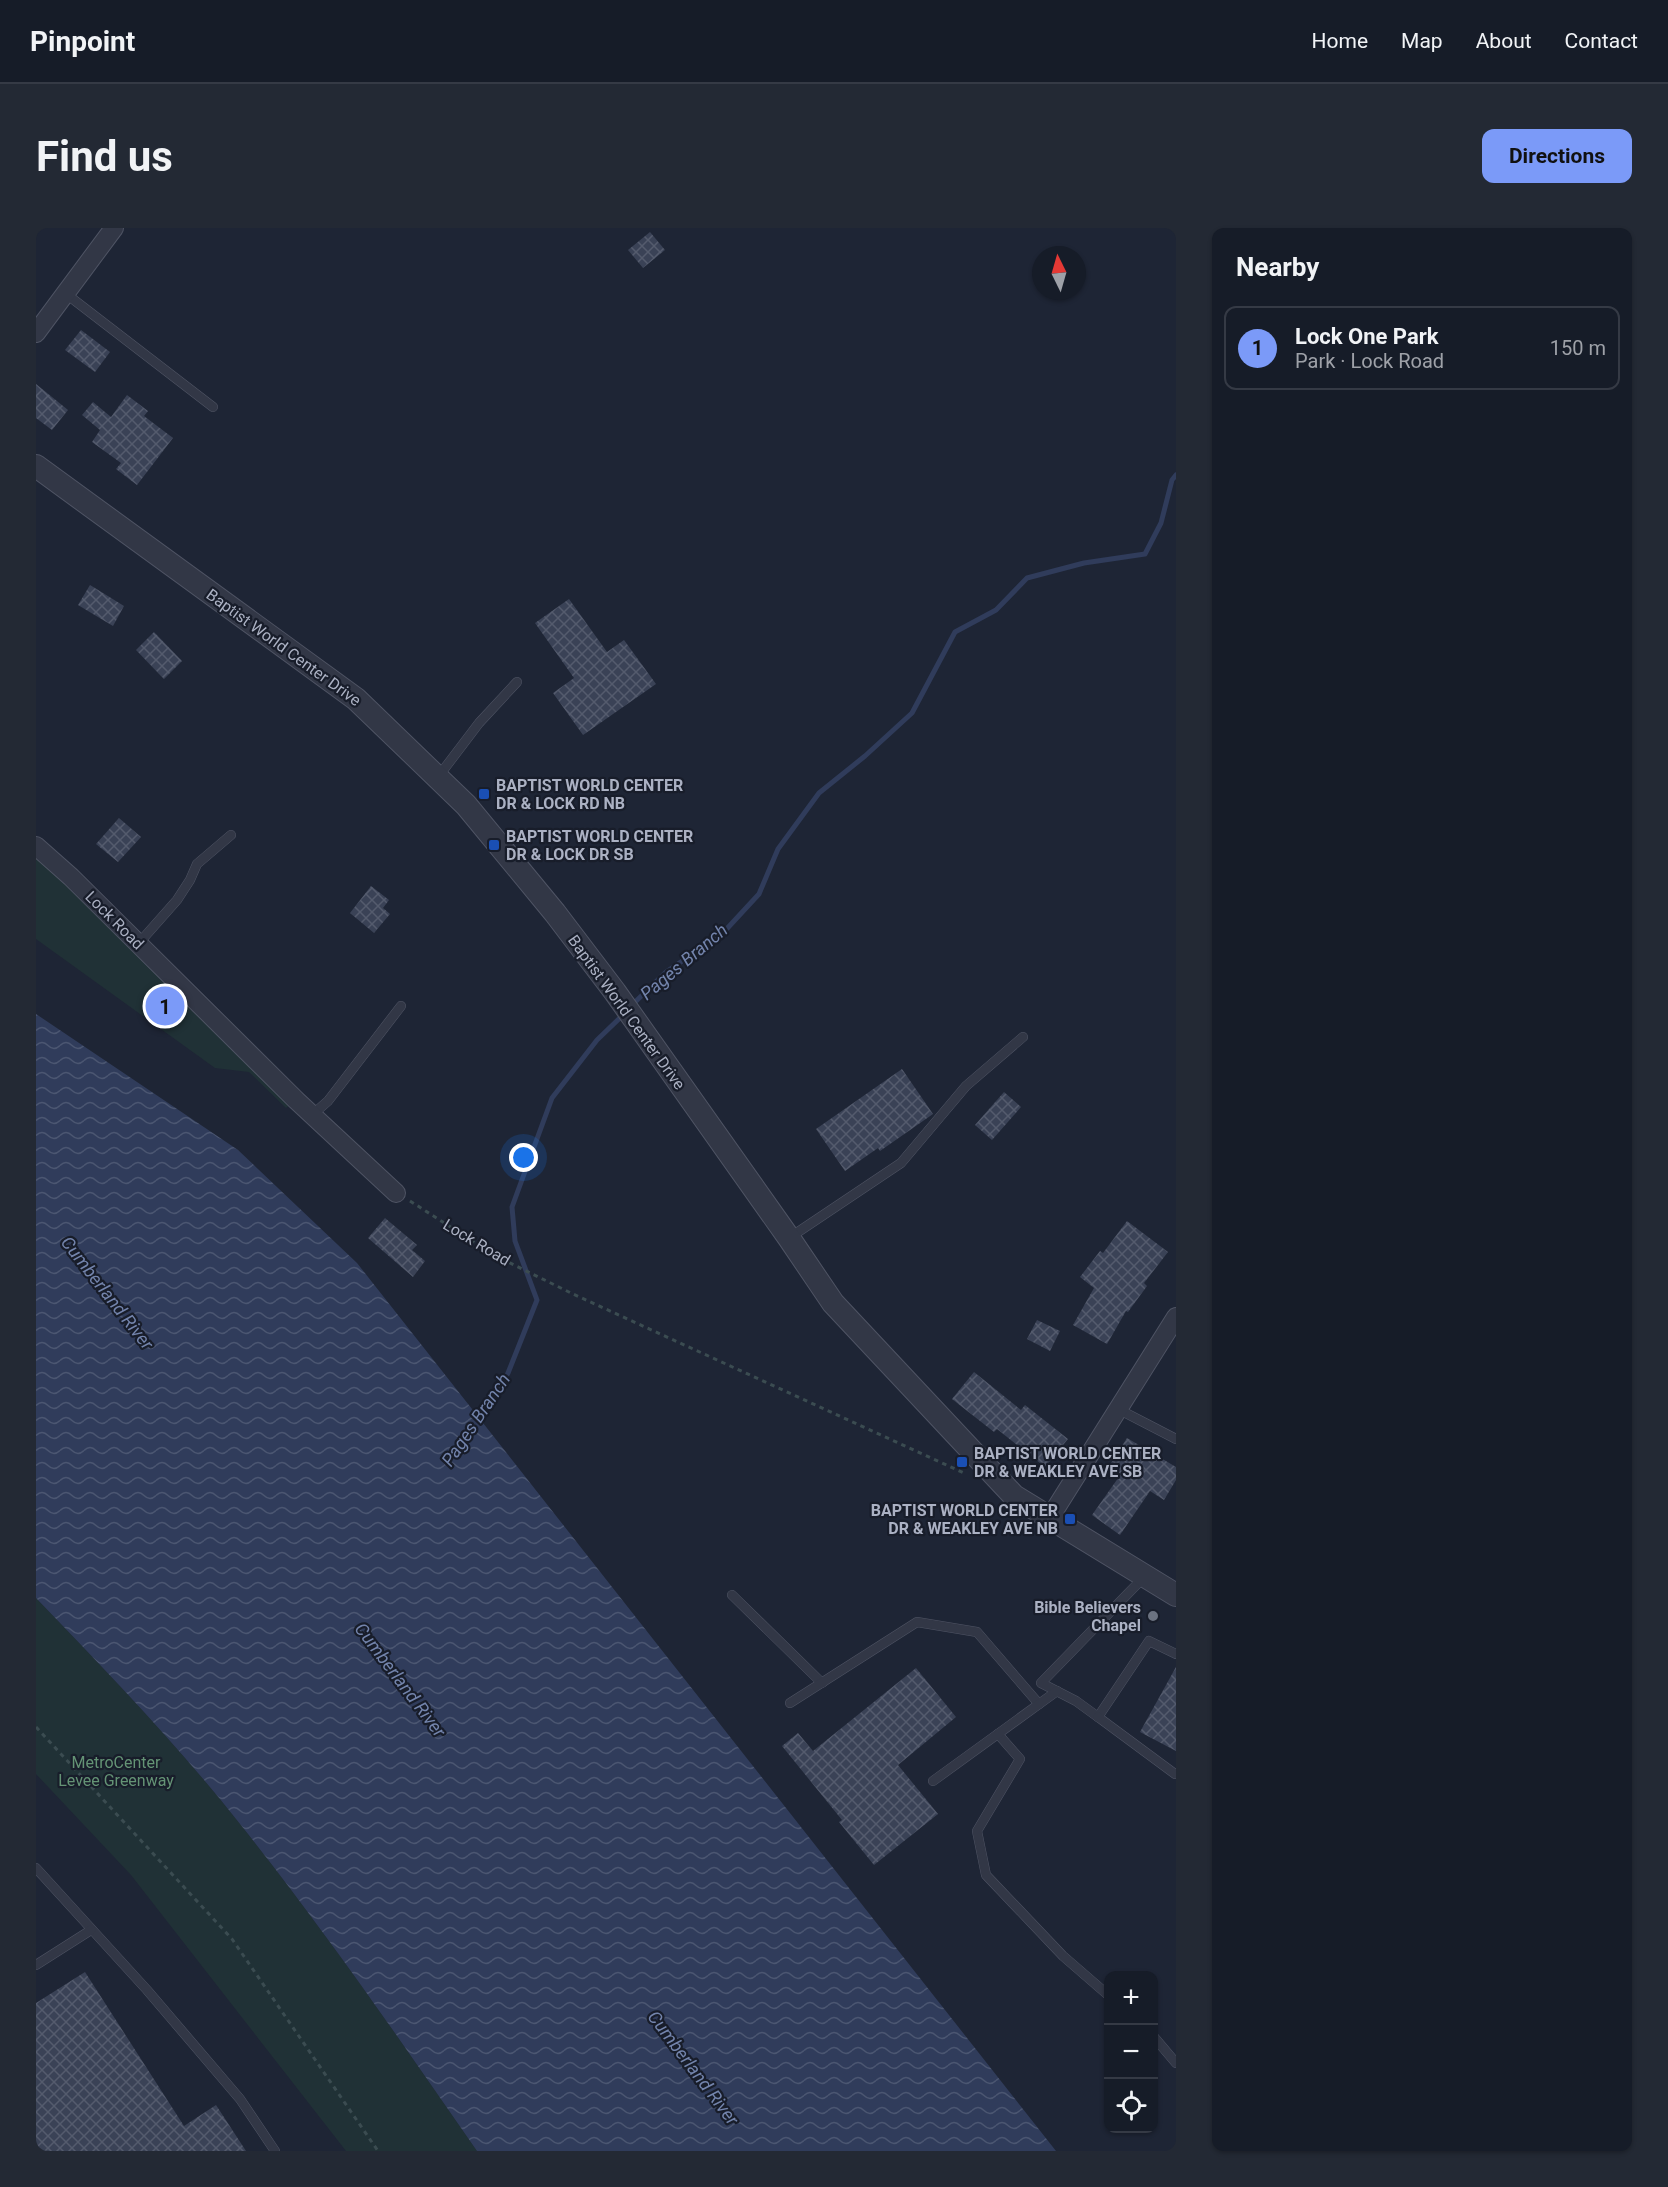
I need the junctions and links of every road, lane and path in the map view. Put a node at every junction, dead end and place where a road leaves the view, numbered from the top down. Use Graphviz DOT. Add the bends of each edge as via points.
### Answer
graph roads {
  1 [pos="114,228"];
  2 [pos="65,293"];
  3 [pos="36,333"];
  4 [pos="213,407"];
  5 [pos="36,466"];
  6 [pos="517,682"];
  7 [pos="438,777"];
  8 [pos="231,835"];
  9 [pos="36,846"];
  10 [pos="139,944"];
  11 [pos="401,1006"];
  12 [pos="1023,1037"];
  13 [pos="312,1115"];
  14 [pos="396,1193"];
  15 [pos="789,1238"];
  16 [pos="1176,1317"];
  17 [pos="1118,1409"];
  18 [pos="1176,1439"];
  19 [pos="967,1474"];
  20 [pos="1049,1519"];
  21 [pos="1145,1576"];
  22 [pos="732,1595"];
  23 [pos="1176,1595"];
  24 [pos="1176,1654"];
  25 [pos="822,1683"];
  26 [pos="1057,1691"];
  27 [pos="790,1703"];
  28 [pos="1039,1704"];
  29 [pos="1098,1717"];
  30 [pos="36,1727"];
  31 [pos="998,1734"];
  32 [pos="1175,1774"];
  33 [pos="933,1781"];
  34 [pos="36,1868"];
  35 [pos="91,1930"];
  36 [pos="36,1965"];
  37 [pos="1104,1992"];
  38 [pos="1158,2042"];
  39 [pos="1176,2063"];
  40 [pos="275,2151"];
  41 [pos="378,2151"];
  1 -- 2 [label="street"];
  2 -- 3 [label="street"];
  2 -- 4 [label="lane"];
  5 -- 7 [label="street, Baptist World Center Drive" via="356,699"];
  6 -- 7 [label="lane" via="479,723"];
  7 -- 15 [label="street, Baptist World Center Drive" via="555,913"];
  8 -- 10 [label="lane" via="197,864 177,900"];
  9 -- 10 [label="street, Lock Road"];
  10 -- 13 [label="street, Lock Road"];
  11 -- 13 [label="lane" via="328,1101"];
  12 -- 15 [label="lane" via="966,1086 901,1163"];
  13 -- 14 [label="street, Lock Road"];
  14 -- 19 [label="path, Lock Road" via="496,1256 573,1294"];
  15 -- 20 [label="street, Baptist World Center Drive" via="832,1303 1014,1496"];
  16 -- 17 [label="street"];
  17 -- 18 [label="lane"];
  17 -- 20 [label="street"];
  20 -- 21 [label="street, Baptist World Center Drive"];
  21 -- 23 [label="street, Baptist World Center Drive"];
  21 -- 26 [label="lane" via="1041,1683"];
  22 -- 25 [label="lane"];
  24 -- 29 [label="lane" via="1149,1641"];
  25 -- 27 [label="lane"];
  25 -- 28 [label="lane" via="917,1622 977,1632"];
  26 -- 28 [label="lane"];
  26 -- 29 [label="lane"];
  28 -- 31 [label="lane"];
  29 -- 32 [label="lane"];
  30 -- 41 [label="path" via="232,1940"];
  31 -- 33 [label="lane"];
  31 -- 37 [label="lane" via="1020,1759 977,1831 986,1875 1063,1956"];
  34 -- 35 [label="lane"];
  35 -- 36 [label="lane"];
  35 -- 40 [label="lane" via="240,2099"];
  38 -- 39 [label="lane"];
}
